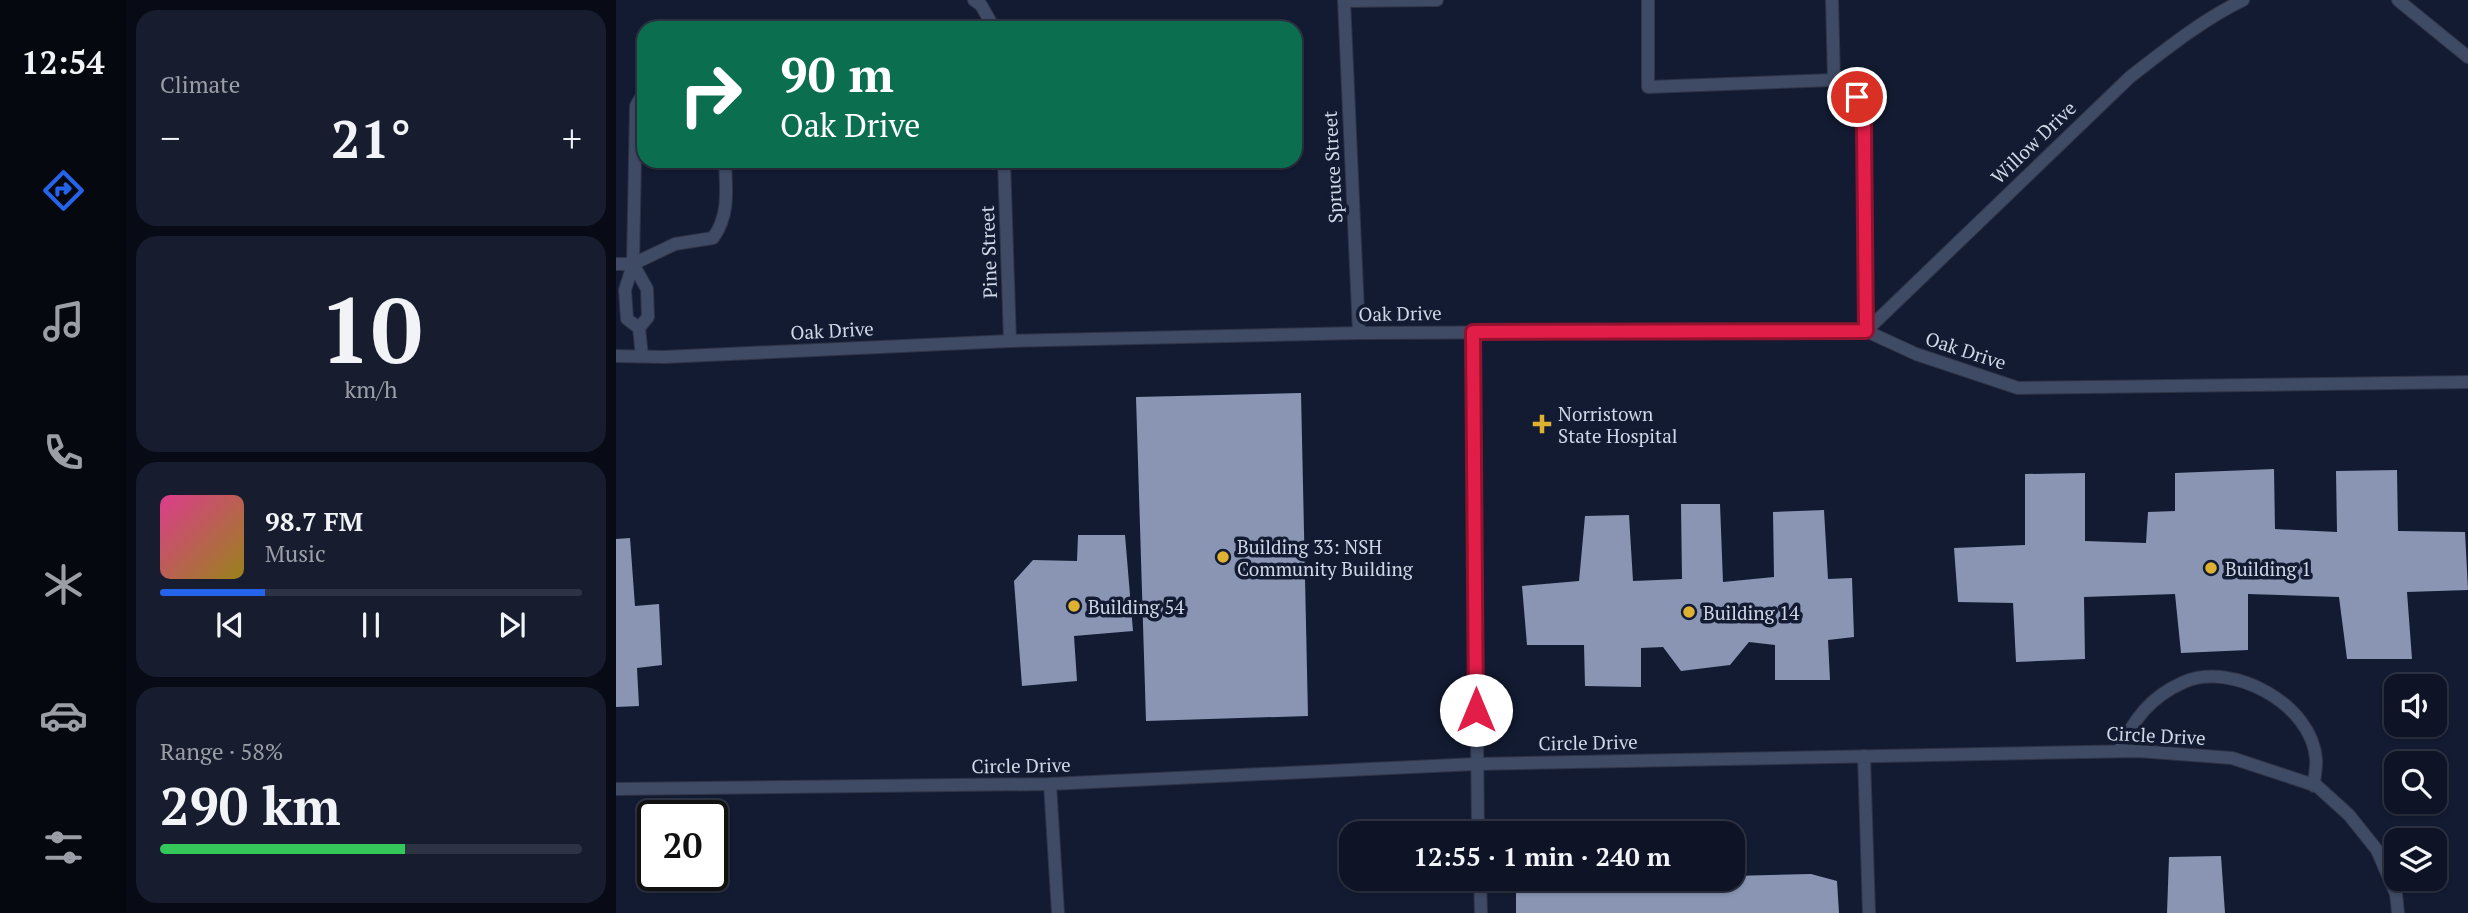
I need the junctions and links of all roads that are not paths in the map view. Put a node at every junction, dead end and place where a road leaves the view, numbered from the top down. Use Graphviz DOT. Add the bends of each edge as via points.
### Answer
graph roads {
  1 [pos="974,0"];
  2 [pos="1344,0"];
  3 [pos="1437,0"];
  4 [pos="1648,0"];
  5 [pos="1832,0"];
  6 [pos="2244,0"];
  7 [pos="2398,0"];
  8 [pos="990,21"];
  9 [pos="2468,57"];
  10 [pos="1834,80"];
  11 [pos="637,104"];
  12 [pos="725,168"];
  13 [pos="1004,168"];
  14 [pos="616,264"];
  15 [pos="633,264"];
  16 [pos="639,328"];
  17 [pos="1866,331"];
  18 [pos="1473,332"];
  19 [pos="1359,333"];
  20 [pos="1010,341"];
  21 [pos="616,356"];
  22 [pos="642,356"];
  23 [pos="2468,382"];
  24 [pos="2119,751"];
  25 [pos="1864,756"];
  26 [pos="1476,764"];
  27 [pos="1050,784"];
  28 [pos="2314,786"];
  29 [pos="616,789"];
  30 [pos="1478,821"];
  31 [pos="1479,891"];
  32 [pos="1058,913"];
  33 [pos="1480,913"];
  34 [pos="1870,913"];
  35 [pos="2398,913"];
  1 -- 8 [label="lane"];
  2 -- 3 [label="lane"];
  2 -- 19 [label="lane, Spruce Street"];
  4 -- 10 [label="lane" via="1648,87"];
  5 -- 10 [label="lane"];
  6 -- 17 [label="lane, Willow Drive" via="2222,10 2130,77"];
  7 -- 9 [label="lane"];
  10 -- 17 [label="lane" via="1857,97 1864,125"];
  11 -- 15 [label="lane"];
  12 -- 15 [label="lane" via="726,209 722,227 713,238 675,244"];
  13 -- 20 [label="lane, Pine Street"];
  14 -- 15 [label="lane"];
  15 -- 16 [label="lane" via="647,289 648,317"];
  15 -- 16 [label="lane" via="625,290 627,319"];
  16 -- 22 [label="lane"];
  17 -- 18 [label="lane, Oak Drive"];
  17 -- 23 [label="lane, Oak Drive" via="1916,354 2018,388"];
  18 -- 19 [label="lane, Oak Drive"];
  18 -- 26 [label="lane"];
  19 -- 20 [label="lane, Oak Drive"];
  20 -- 22 [label="lane, Oak Drive"];
  21 -- 22 [label="lane, Oak Drive"];
  24 -- 25 [label="lane, Circle Drive"];
  24 -- 28 [label="lane, Circle Drive" via="2232,758"];
  24 -- 28 [label="lane" via="2132,724 2165,694 2185,682 2228,678 2253,683 2268,692 2301,724 2316,758"];
  25 -- 26 [label="lane, Circle Drive"];
  25 -- 34 [label="lane"];
  26 -- 27 [label="lane, Circle Drive"];
  26 -- 30 [label="lane"];
  27 -- 29 [label="lane, Circle Drive"];
  27 -- 32 [label="lane"];
  28 -- 35 [label="lane, Circle Drive" via="2349,815 2377,850 2396,894"];
  31 -- 33 [label="lane"];
}
